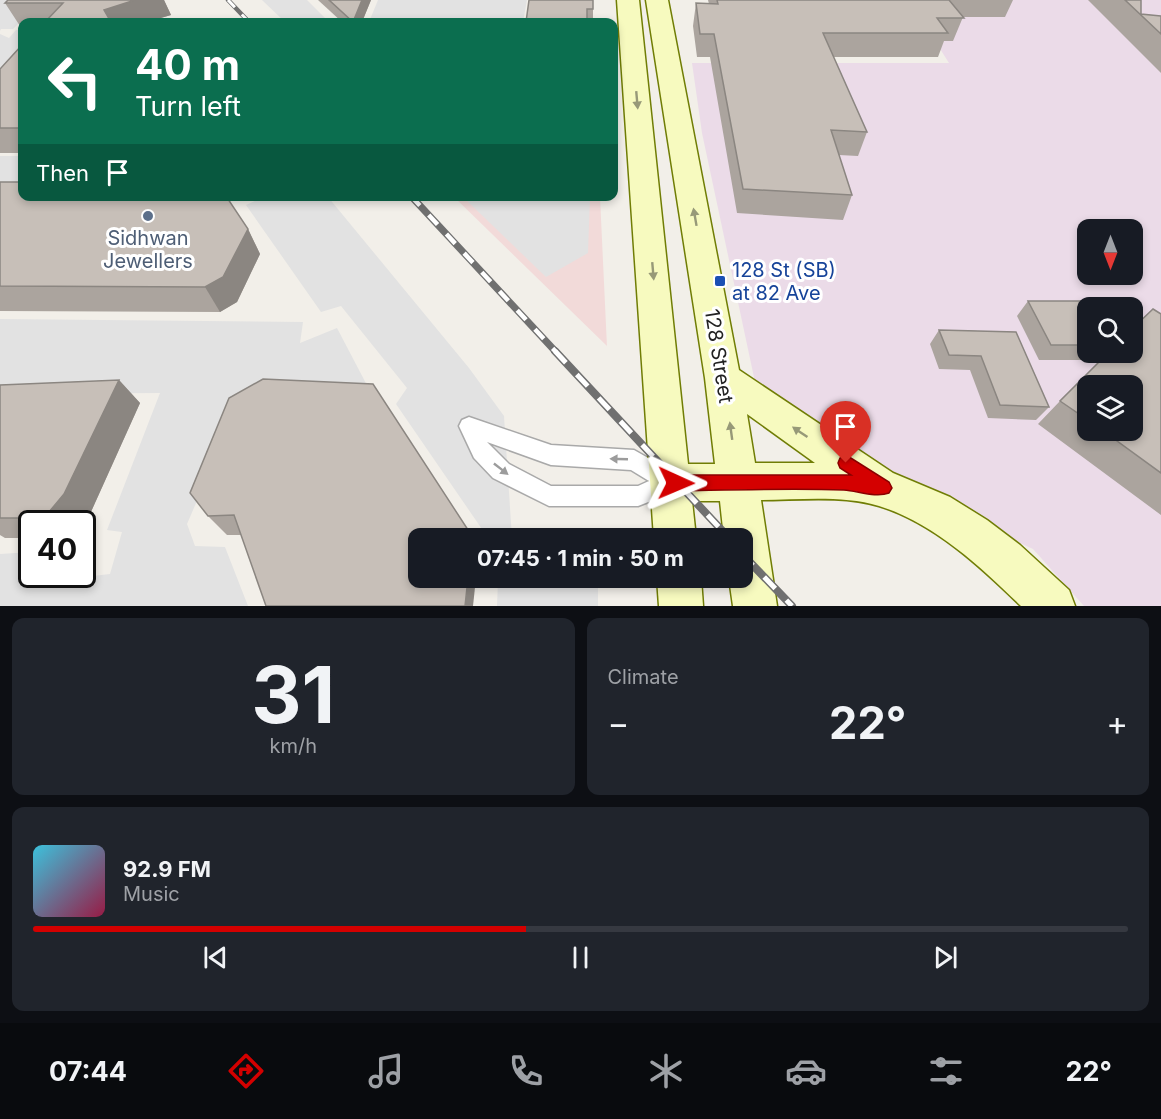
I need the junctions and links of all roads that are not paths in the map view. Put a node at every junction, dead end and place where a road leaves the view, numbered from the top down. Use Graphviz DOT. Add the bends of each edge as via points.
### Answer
graph roads {
  1 [pos="628,0"];
  2 [pos="657,0"];
  3 [pos="633,51"];
  4 [pos="670,71"];
  5 [pos="723,378"];
  6 [pos="671,483"];
  7 [pos="738,484"];
  8 [pos="884,488"];
  9 [pos="674,528"];
  10 [pos="680,588"];
  11 [pos="681,606"];
  12 [pos="754,606"];
  13 [pos="1053,606"];
  1 -- 3 [label="main road"];
  2 -- 4 [label="main road, 128 Street"];
  3 -- 4 [label="main road"];
  3 -- 6 [label="main road, one-way"];
  5 -- 4 [label="main road, 128 Street, one-way"];
  7 -- 5 [label="main road, 128 Street, one-way"];
  8 -- 5 [label="main road, one-way"];
  6 -- 6 [label="lane, one-way" via="634,460 551,455 469,426 481,452 501,471 549,496 638,496"];
  6 -- 7 [label="main road"];
  6 -- 9 [label="main road"];
  7 -- 8 [label="main road" via="847,482"];
  7 -- 12 [label="main road, 128 Street"];
  8 -- 13 [label="main road" via="935,511 972,535"];
  10 -- 11 [label="main road"];
}
